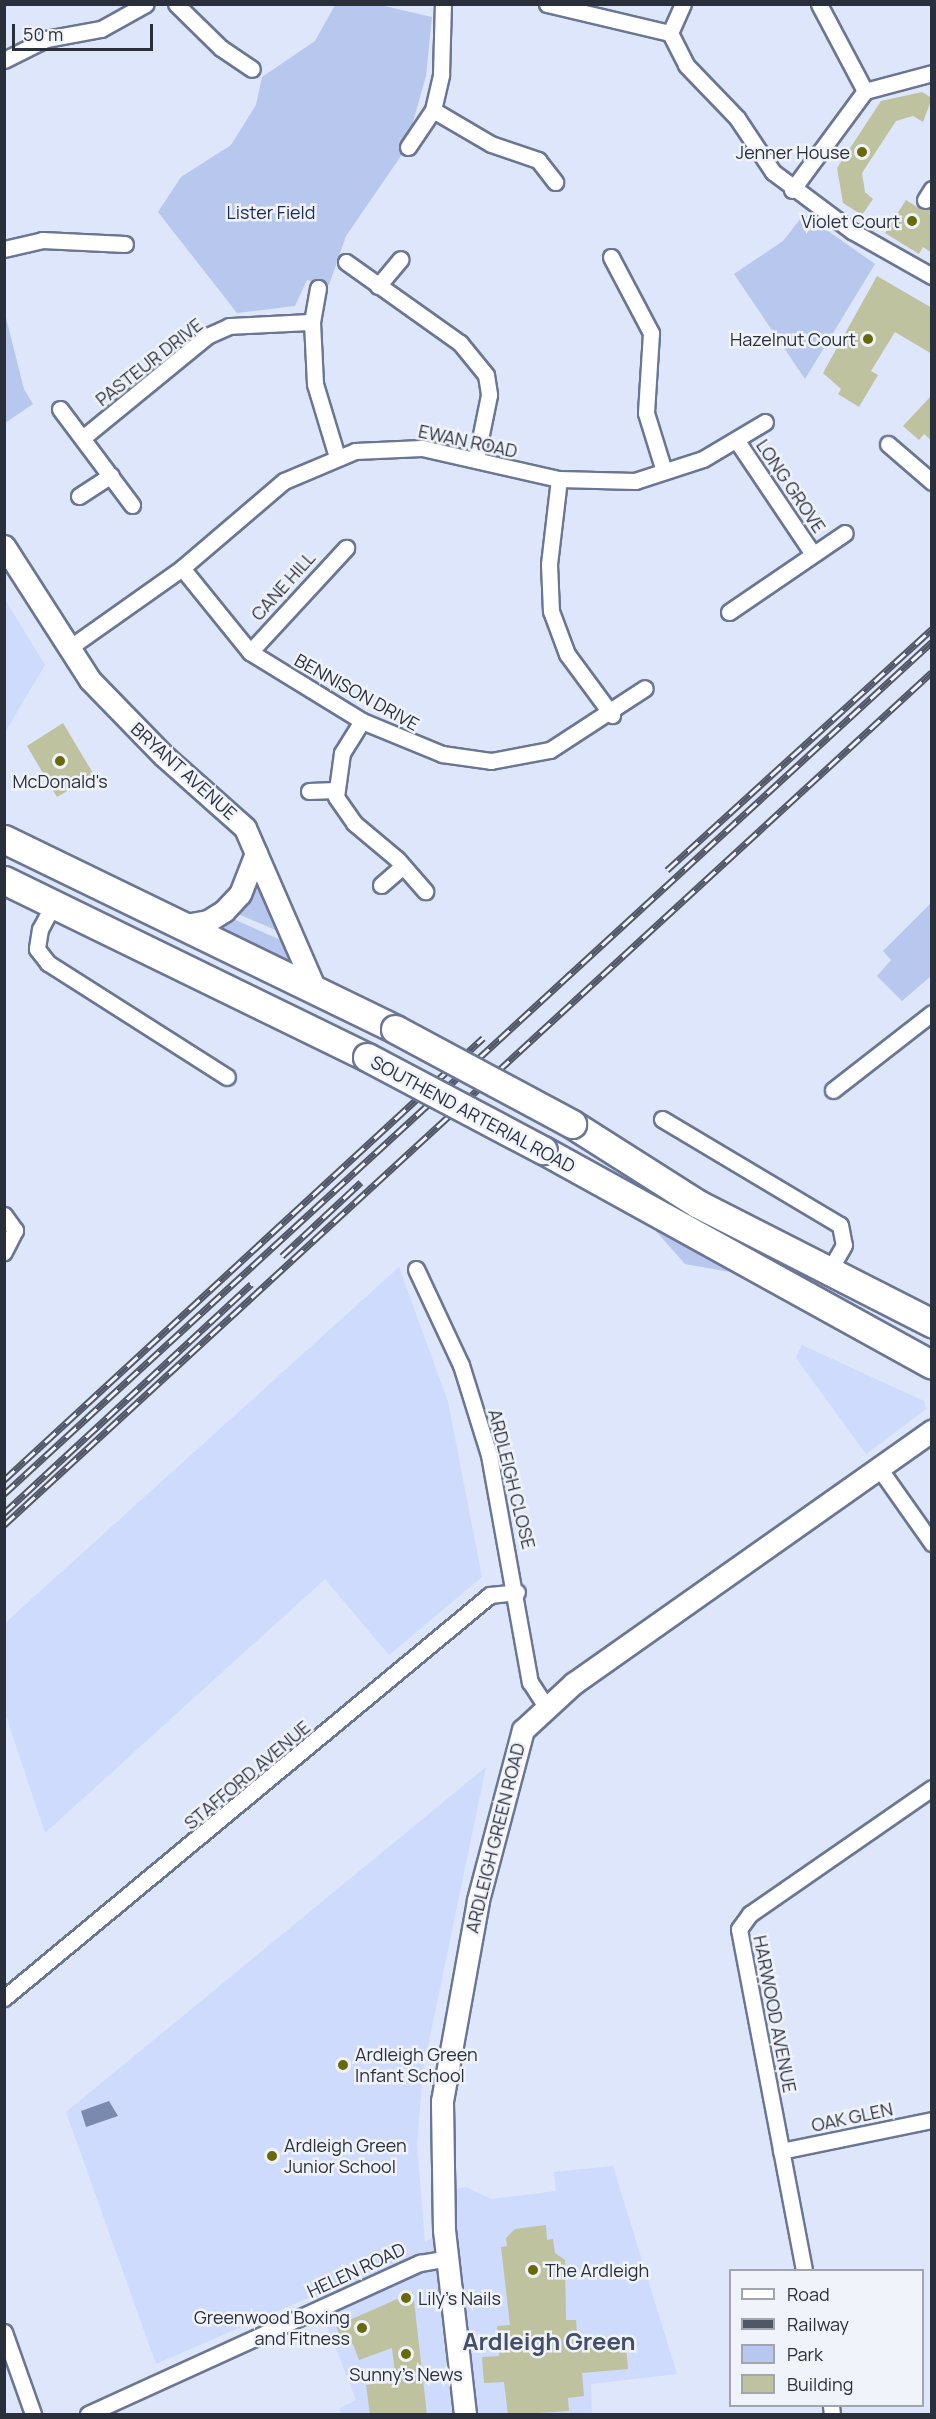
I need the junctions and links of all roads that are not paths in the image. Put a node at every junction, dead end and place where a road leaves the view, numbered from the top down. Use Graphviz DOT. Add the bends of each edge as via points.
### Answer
graph roads {
  1 [pos="146,4"];
  2 [pos="176,4"];
  3 [pos="443,4"];
  4 [pos="547,4"];
  5 [pos="683,4"];
  6 [pos="819,4"];
  7 [pos="670,33"];
  8 [pos="4,60"];
  9 [pos="252,69"];
  10 [pos="932,73"];
  11 [pos="865,91"];
  12 [pos="433,110"];
  13 [pos="408,147"];
  14 [pos="555,182"];
  15 [pos="792,190"];
  16 [pos="125,244"];
  17 [pos="4,249"];
  18 [pos="611,257"];
  19 [pos="401,259"];
  20 [pos="346,262"];
  21 [pos="932,276"];
  22 [pos="378,286"];
  23 [pos="318,288"];
  24 [pos="312,322"];
  25 [pos="60,409"];
  26 [pos="765,422"];
  27 [pos="85,436"];
  28 [pos="737,441"];
  29 [pos="888,444"];
  30 [pos="337,457"];
  31 [pos="476,459"];
  32 [pos="664,471"];
  33 [pos="111,475"];
  34 [pos="559,479"];
  35 [pos="932,482"];
  36 [pos="78,496"];
  37 [pos="132,505"];
  38 [pos="845,533"];
  39 [pos="4,546"];
  40 [pos="346,548"];
  41 [pos="813,554"];
  42 [pos="182,568"];
  43 [pos="729,612"];
  44 [pos="69,648"];
  45 [pos="250,652"];
  46 [pos="645,688"];
  47 [pos="612,715"];
  48 [pos="362,721"];
  49 [pos="336,790"];
  50 [pos="309,791"];
  51 [pos="4,839"];
  52 [pos="256,852"];
  53 [pos="403,866"];
  54 [pos="4,880"];
  55 [pos="381,885"];
  56 [pos="425,891"];
  57 [pos="53,905"];
  58 [pos="180,926"];
  59 [pos="315,989"];
  60 [pos="932,1013"];
  61 [pos="227,1077"];
  62 [pos="833,1090"];
  63 [pos="662,1119"];
  64 [pos="4,1215"];
  65 [pos="4,1252"];
  66 [pos="416,1269"];
  67 [pos="828,1273"];
  68 [pos="882,1299"];
  69 [pos="932,1323"];
  70 [pos="932,1344"];
  71 [pos="932,1365"];
  72 [pos="932,1430"];
  73 [pos="879,1468"];
  74 [pos="932,1543"];
  75 [pos="517,1592"];
  76 [pos="545,1705"];
  77 [pos="932,1788"];
  78 [pos="4,1998"];
  79 [pos="932,2120"];
  80 [pos="781,2151"];
  81 [pos="447,2258"];
  82 [pos="804,2269"];
  83 [pos="4,2332"];
  84 [pos="33,2415"];
  85 [pos="88,2415"];
  86 [pos="465,2415"];
  1 -- 8 [label="street" via="101,29 46,39"];
  2 -- 9 [label="street" via="221,48"];
  3 -- 12 [label="street" via="441,74"];
  4 -- 7 [label="street"];
  5 -- 7 [label="street"];
  6 -- 11 [label="street"];
  7 -- 15 [label="street" via="686,65"];
  10 -- 11 [label="street"];
  11 -- 15 [label="street"];
  12 -- 13 [label="street"];
  12 -- 14 [label="street" via="491,144 538,160"];
  15 -- 21 [label="street" via="852,231"];
  16 -- 17 [label="street" via="42,240"];
  18 -- 32 [label="street" via="651,333 646,412"];
  19 -- 22 [label="street"];
  20 -- 22 [label="street"];
  22 -- 31 [label="street" via="460,343 486,375 489,395"];
  23 -- 24 [label="street"];
  24 -- 27 [label="street, PASTEUR DRIVE" via="229,326 207,336"];
  24 -- 30 [label="street" via="315,384"];
  25 -- 27 [label="street"];
  26 -- 28 [label="street, EWAN ROAD"];
  27 -- 33 [label="street"];
  28 -- 32 [label="street, EWAN ROAD"];
  28 -- 41 [label="street, LONG GROVE"];
  29 -- 35 [label="street"];
  30 -- 31 [label="street, EWAN ROAD" via="414,447"];
  30 -- 42 [label="street, EWAN ROAD" via="284,481"];
  31 -- 34 [label="street, EWAN ROAD"];
  32 -- 34 [label="street, EWAN ROAD" via="635,481"];
  33 -- 36 [label="street"];
  33 -- 37 [label="street"];
  34 -- 47 [label="street" via="549,564 551,611 567,654"];
  38 -- 41 [label="street, LONG GROVE"];
  39 -- 44 [label="street, BRYANT AVENUE"];
  40 -- 45 [label="street, CANE HILL"];
  41 -- 43 [label="street, LONG GROVE"];
  42 -- 44 [label="street, EWAN ROAD"];
  42 -- 45 [label="street, BENNISON DRIVE"];
  44 -- 52 [label="street, BRYANT AVENUE" via="90,680 164,756 232,812"];
  45 -- 48 [label="street, BENNISON DRIVE"];
  46 -- 47 [label="street, BENNISON DRIVE"];
  47 -- 48 [label="street, BENNISON DRIVE" via="549,750 490,761 420,748"];
  48 -- 49 [label="street" via="342,753"];
  49 -- 50 [label="street"];
  49 -- 53 [label="street" via="354,823"];
  51 -- 58 [label="highway, SOUTHEND ARTERIAL ROAD"];
  52 -- 58 [label="street" via="240,894 224,911 208,921"];
  52 -- 59 [label="street, BRYANT AVENUE"];
  53 -- 55 [label="street"];
  53 -- 56 [label="street"];
  54 -- 57 [label="highway, SOUTHEND ARTERIAL ROAD"];
  57 -- 61 [label="street" via="40,929 37,949 48,963"];
  57 -- 71 [label="highway, SOUTHEND ARTERIAL ROAD, bridge" via="367,1057"];
  58 -- 59 [label="highway, SOUTHEND ARTERIAL ROAD"];
  59 -- 67 [label="highway, SOUTHEND ARTERIAL ROAD, bridge" via="572,1124 698,1204"];
  60 -- 62 [label="street"];
  63 -- 67 [label="street" via="840,1225 844,1245"];
  64 -- 65 [label="street" via="15,1230"];
  66 -- 75 [label="street, ARDLEIGH CLOSE" via="461,1365 489,1455"];
  67 -- 68 [label="highway, SOUTHEND ARTERIAL ROAD"];
  68 -- 69 [label="highway, SOUTHEND ARTERIAL ROAD"];
  68 -- 70 [label="highway" via="908,1330"];
  72 -- 73 [label="street, ARDLEIGH GREEN ROAD"];
  73 -- 74 [label="street"];
  73 -- 76 [label="street, ARDLEIGH GREEN ROAD"];
  75 -- 76 [label="street, ARDLEIGH CLOSE" via="530,1682"];
  75 -- 78 [label="street, STAFFORD AVENUE" via="490,1595"];
  76 -- 81 [label="street, ARDLEIGH GREEN ROAD" via="523,1730 515,1752 459,1989 439,2148"];
  77 -- 80 [label="street, HARWOOD AVENUE" via="750,1914 739,1929"];
  79 -- 80 [label="street, OAK GLEN"];
  80 -- 82 [label="street, HARWOOD AVENUE"];
  81 -- 85 [label="street, HELEN ROAD" via="420,2263"];
  81 -- 86 [label="street, ARDLEIGH GREEN ROAD"];
  83 -- 84 [label="street"];
}
